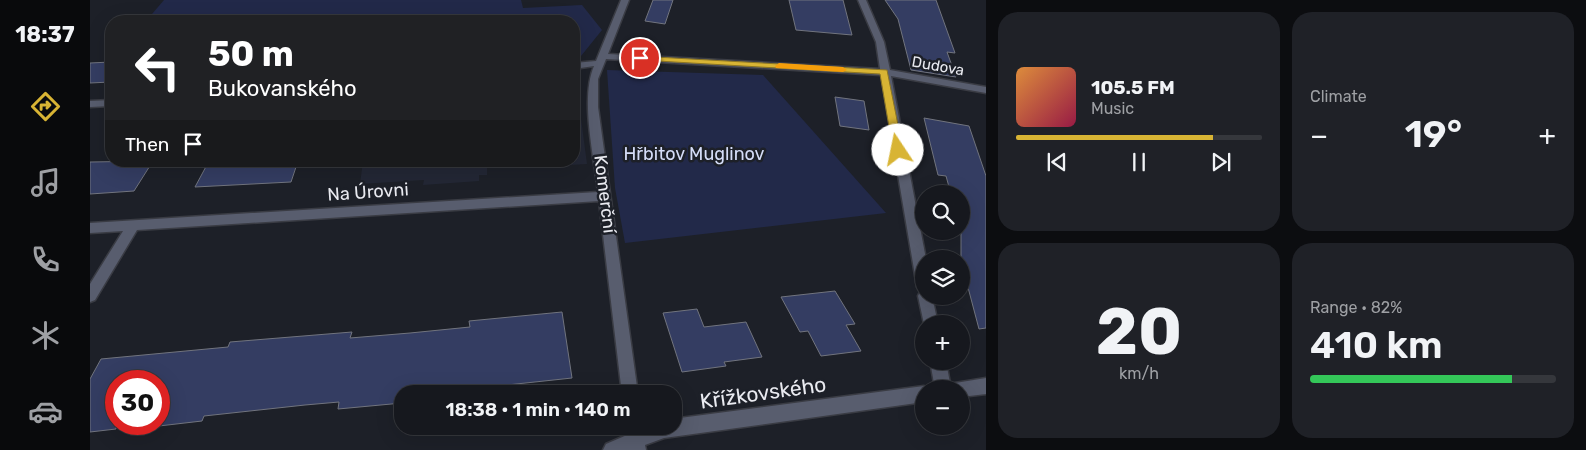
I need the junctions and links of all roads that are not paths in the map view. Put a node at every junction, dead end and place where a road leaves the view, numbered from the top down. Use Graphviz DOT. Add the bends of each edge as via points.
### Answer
graph roads {
  1 [pos="625,0"];
  2 [pos="862,0"];
  3 [pos="601,60"];
  4 [pos="580,65"];
  5 [pos="884,72"];
  6 [pos="986,90"];
  7 [pos="105,103"];
  8 [pos="90,104"];
  9 [pos="606,196"];
  10 [pos="133,226"];
  11 [pos="90,228"];
  12 [pos="917,250"];
  13 [pos="90,296"];
  14 [pos="629,385"];
  15 [pos="986,386"];
  16 [pos="970,388"];
  17 [pos="915,395"];
  18 [pos="636,439"];
  19 [pos="612,450"];
  1 -- 3 [label="street, Komerční"];
  2 -- 5 [label="street" via="880,42"];
  3 -- 4 [label="street, Dudova"];
  3 -- 5 [label="street, Dudova"];
  3 -- 9 [label="street, Komerční" via="593,79 593,107"];
  5 -- 6 [label="street, Dudova"];
  5 -- 12 [label="street"];
  7 -- 8 [label="street"];
  9 -- 10 [label="street, Na Úrovni"];
  9 -- 14 [label="street, Komerční"];
  10 -- 11 [label="street, Na Úrovni"];
  10 -- 13 [label="street"];
  15 -- 16 [label="street"];
  17 -- 18 [label="street, Křížkovského" via="664,429"];
  18 -- 19 [label="street, Křížkovského"];
}
